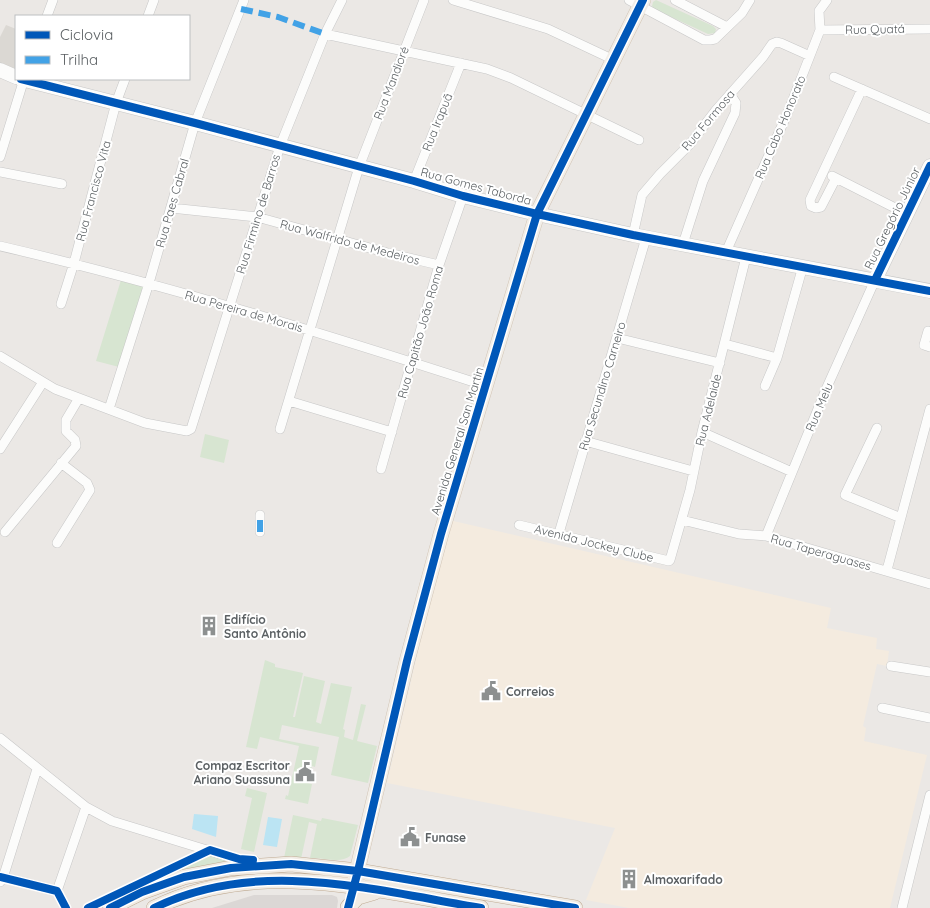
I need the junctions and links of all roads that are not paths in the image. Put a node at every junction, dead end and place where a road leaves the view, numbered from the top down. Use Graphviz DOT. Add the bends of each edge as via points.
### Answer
graph roads {
  1 [pos="53,0"];
  2 [pos="154,0"];
  3 [pos="244,0"];
  4 [pos="342,0"];
  5 [pos="424,0"];
  6 [pos="453,0"];
  7 [pos="675,0"];
  8 [pos="750,0"];
  9 [pos="827,0"];
  10 [pos="637,2"];
  11 [pos="47,15"];
  12 [pos="148,15"];
  13 [pos="727,27"];
  14 [pos="930,29"];
  15 [pos="820,30"];
  16 [pos="325,34"];
  17 [pos="402,52"];
  18 [pos="810,56"];
  19 [pos="614,60"];
  20 [pos="461,63"];
  21 [pos="0,70"];
  22 [pos="15,76"];
  23 [pos="834,77"];
  24 [pos="21,80"];
  25 [pos="25,80"];
  26 [pos="125,80"];
  27 [pos="862,88"];
  28 [pos="730,94"];
  29 [pos="116,103"];
  30 [pos="587,114"];
  31 [pos="930,119"];
  32 [pos="195,123"];
  33 [pos="638,140"];
  34 [pos="280,146"];
  35 [pos="0,157"];
  36 [pos="359,167"];
  37 [pos="929,171"];
  38 [pos="0,172"];
  39 [pos="824,172"];
  40 [pos="836,178"];
  41 [pos="414,181"];
  42 [pos="62,184"];
  43 [pos="463,196"];
  44 [pos="171,208"];
  45 [pos="537,214"];
  46 [pos="908,214"];
  47 [pos="256,218"];
  48 [pos="639,237"];
  49 [pos="336,239"];
  50 [pos="683,244"];
  51 [pos="0,246"];
  52 [pos="726,252"];
  53 [pos="746,257"];
  54 [pos="74,263"];
  55 [pos="439,265"];
  56 [pos="803,266"];
  57 [pos="875,280"];
  58 [pos="149,283"];
  59 [pos="930,292"];
  60 [pos="61,304"];
  61 [pos="230,306"];
  62 [pos="310,330"];
  63 [pos="928,331"];
  64 [pos="616,338"];
  65 [pos="725,344"];
  66 [pos="930,347"];
  67 [pos="0,356"];
  68 [pos="777,358"];
  69 [pos="412,362"];
  70 [pos="720,363"];
  71 [pos="42,382"];
  72 [pos="486,386"];
  73 [pos="765,386"];
  74 [pos="79,398"];
  75 [pos="289,400"];
  76 [pos="109,409"];
  77 [pos="930,409"];
  78 [pos="877,428"];
  79 [pos="280,429"];
  80 [pos="392,432"];
  81 [pos="702,432"];
  82 [pos="585,441"];
  83 [pos="0,449"];
  84 [pos="61,463"];
  85 [pos="381,469"];
  86 [pos="693,471"];
  87 [pos="792,472"];
  88 [pos="260,515"];
  89 [pos="901,518"];
  90 [pos="682,520"];
  91 [pos="519,525"];
  92 [pos="6,532"];
  93 [pos="260,532"];
  94 [pos="559,533"];
  95 [pos="766,536"];
  96 [pos="57,543"];
  97 [pos="669,561"];
  98 [pos="887,570"];
  99 [pos="930,584"];
  100 [pos="891,666"];
  101 [pos="930,672"];
  102 [pos="882,708"];
  103 [pos="930,718"];
  104 [pos="0,738"];
  105 [pos="37,769"];
  106 [pos="930,795"];
  107 [pos="86,807"];
  108 [pos="928,815"];
  109 [pos="181,841"];
  110 [pos="210,850"];
  111 [pos="183,863"];
  112 [pos="243,863"];
  113 [pos="296,864"];
  114 [pos="345,870"];
  115 [pos="1,879"];
  116 [pos="243,882"];
  117 [pos="57,890"];
  118 [pos="357,892"];
  119 [pos="516,898"];
  120 [pos="348,907"];
  121 [pos="66,908"];
  122 [pos="88,908"];
  123 [pos="110,908"];
  124 [pos="154,908"];
  125 [pos="423,908"];
  126 [pos="481,908"];
  127 [pos="490,908"];
  128 [pos="575,908"];
  129 [pos="902,908"];
  1 -- 11 [label="street"];
  2 -- 12 [label="street"];
  3 -- 32 [label="street, Rua Paes Cabral"];
  4 -- 16 [label="street, Rua Firmino de Barros"];
  5 -- 17 [label="street, Rua Mandioré"];
  6 -- 19 [label="street" via="548,29"];
  7 -- 13 [label="street"];
  8 -- 13 [label="street"];
  9 -- 15 [label="street, Rua Cabo Honorato" via="820,10"];
  10 -- 13 [label="street" via="704,40 715,38"];
  10 -- 19 [label="main road, Avenida General San Martin"];
  14 -- 15 [label="street, Rua Quatá"];
  15 -- 18 [label="street, Rua Cabo Honorato"];
  16 -- 17 [label="street"];
  16 -- 34 [label="street, Rua Firmino de Barros"];
  17 -- 20 [label="street"];
  17 -- 36 [label="street, Rua Mandioré"];
  18 -- 28 [label="street, Rua Formosa" via="775,42"];
  18 -- 52 [label="street, Rua Cabo Honorato"];
  19 -- 30 [label="main road, Avenida General San Martin"];
  20 -- 30 [label="street" via="511,78"];
  20 -- 41 [label="street, Rua Irapuã"];
  21 -- 22 [label="main road, Rua Gomes Taborda"];
  23 -- 27 [label="street"];
  24 -- 35 [label="street"];
  25 -- 29 [label="main road, Rua Gomes Taborda"];
  26 -- 29 [label="street, Rua Francisco Vita"];
  27 -- 31 [label="street"];
  27 -- 39 [label="street"];
  28 -- 48 [label="street, Rua Formosa" via="690,144 642,195"];
  28 -- 50 [label="street" via="736,103 735,113 704,181"];
  29 -- 32 [label="main road, Rua Gomes Taborda"];
  29 -- 54 [label="street, Rua Francisco Vita"];
  30 -- 33 [label="street"];
  30 -- 45 [label="main road, Avenida General San Martin"];
  32 -- 34 [label="main road, Rua Gomes Taborda"];
  32 -- 44 [label="street, Rua Paes Cabral"];
  34 -- 36 [label="main road, Rua Gomes Taborda"];
  34 -- 47 [label="street, Rua Firmino de Barros"];
  36 -- 41 [label="main road, Rua Gomes Taborda"];
  36 -- 49 [label="street, Rua Mandioré"];
  37 -- 46 [label="main road, Rua Gregório Júnior"];
  38 -- 42 [label="street"];
  39 -- 40 [label="street"];
  39 -- 40 [label="street" via="810,200 811,206 821,207"];
  40 -- 46 [label="street"];
  41 -- 43 [label="main road, Rua Gomes Taborda"];
  43 -- 45 [label="main road, Rua Gomes Taborda"];
  43 -- 55 [label="street, Rua Capitão João Roma"];
  44 -- 47 [label="street, Rua Walfrido de Medeiros"];
  44 -- 58 [label="street, Rua Paes Cabral"];
  45 -- 48 [label="main road, Rua Gomes Taborda"];
  45 -- 72 [label="main road, Avenida General San Martin"];
  46 -- 57 [label="main road, Rua Gregório Júnior"];
  47 -- 49 [label="street, Rua Walfrido de Medeiros"];
  47 -- 61 [label="street, Rua Firmino de Barros"];
  48 -- 50 [label="main road, Rua Gomes Taborda"];
  48 -- 64 [label="street, Rua Secundino Carneiro"];
  49 -- 55 [label="street, Rua Walfrido de Medeiros"];
  49 -- 62 [label="street, Rua Mandioré"];
  50 -- 52 [label="main road, Rua Gomes Taborda"];
  51 -- 54 [label="street, Rua Pereira de Morais"];
  52 -- 53 [label="main road, Rua Gomes Taborda"];
  53 -- 56 [label="main road, Rua Gomes Taborda"];
  53 -- 65 [label="street, Rua Adelaide"];
  54 -- 58 [label="street, Rua Pereira de Morais"];
  54 -- 60 [label="street, Rua Francisco Vita"];
  55 -- 69 [label="street, Rua Capitão João Roma"];
  56 -- 57 [label="main road, Rua Gomes Taborda"];
  56 -- 68 [label="street"];
  57 -- 59 [label="main road, Rua Gomes Taborda"];
  57 -- 87 [label="street, Rua Melu"];
  58 -- 61 [label="street, Rua Pereira de Morais"];
  58 -- 76 [label="street, Rua Paes Cabral"];
  61 -- 62 [label="street, Rua Pereira de Morais"];
  61 -- 76 [label="street, Rua Firmino de Barros" via="192,426 187,431 145,423"];
  62 -- 69 [label="street, Rua Pereira de Morais"];
  62 -- 75 [label="street, Rua Mandioré"];
  63 -- 66 [label="street" via="924,345"];
  64 -- 70 [label="street"];
  64 -- 82 [label="street, Rua Secundino Carneiro"];
  65 -- 68 [label="street"];
  65 -- 70 [label="street, Rua Adelaide"];
  67 -- 71 [label="street"];
  68 -- 73 [label="street"];
  69 -- 72 [label="street, Rua Pereira de Morais"];
  69 -- 80 [label="street, Rua Capitão João Roma"];
  70 -- 81 [label="street, Rua Adelaide"];
  71 -- 74 [label="street"];
  71 -- 83 [label="street"];
  72 -- 114 [label="main road, Avenida General San Martin" via="440,534 407,660"];
  74 -- 76 [label="street"];
  74 -- 84 [label="street" via="65,424 66,431 77,444"];
  75 -- 79 [label="street, Rua Mandioré"];
  75 -- 80 [label="street"];
  77 -- 89 [label="street"];
  78 -- 89 [label="street" via="846,495"];
  80 -- 85 [label="street, Rua Capitão João Roma"];
  81 -- 86 [label="street, Rua Adelaide"];
  81 -- 87 [label="street"];
  82 -- 86 [label="street"];
  82 -- 94 [label="street, Rua Secundino Carneiro"];
  84 -- 92 [label="street"];
  84 -- 96 [label="street" via="90,490"];
  86 -- 90 [label="street, Rua Adelaide"];
  87 -- 95 [label="street, Rua Melu"];
  88 -- 93 [label="street"];
  89 -- 98 [label="street"];
  90 -- 95 [label="street, Rua Taperaguases" via="738,534"];
  90 -- 97 [label="street, Rua Adelaide"];
  91 -- 94 [label="street, Avenida Jockey Clube"];
  94 -- 97 [label="street, Avenida Jockey Clube"];
  95 -- 98 [label="street, Rua Taperaguases"];
  98 -- 99 [label="street, Rua Taperaguases"];
  100 -- 101 [label="street"];
  102 -- 103 [label="street"];
  104 -- 105 [label="street"];
  105 -- 107 [label="street"];
  105 -- 115 [label="street"];
  106 -- 108 [label="street"];
  107 -- 109 [label="street" via="124,825"];
  107 -- 117 [label="street"];
  108 -- 129 [label="street"];
  109 -- 110 [label="street"];
  109 -- 111 [label="street" via="188,852"];
  110 -- 111 [label="street"];
  110 -- 112 [label="street"];
  111 -- 122 [label="street"];
  112 -- 113 [label="highway"];
  112 -- 116 [label="highway" via="248,873"];
  112 -- 123 [label="highway" via="169,881"];
  113 -- 114 [label="highway"];
  113 -- 116 [label="highway" via="270,870"];
  114 -- 116 [label="highway" via="288,880"];
  114 -- 118 [label="main road, Avenida General San Martin"];
  114 -- 118 [label="highway"];
  114 -- 119 [label="highway"];
  114 -- 120 [label="highway" via="344,895"];
  115 -- 117 [label="street"];
  116 -- 124 [label="highway" via="197,891"];
  117 -- 121 [label="street"];
  118 -- 120 [label="main road, Avenida General San Martin"];
  118 -- 125 [label="highway"];
  118 -- 126 [label="highway" via="378,890"];
  119 -- 127 [label="highway"];
  119 -- 128 [label="highway"];
}
